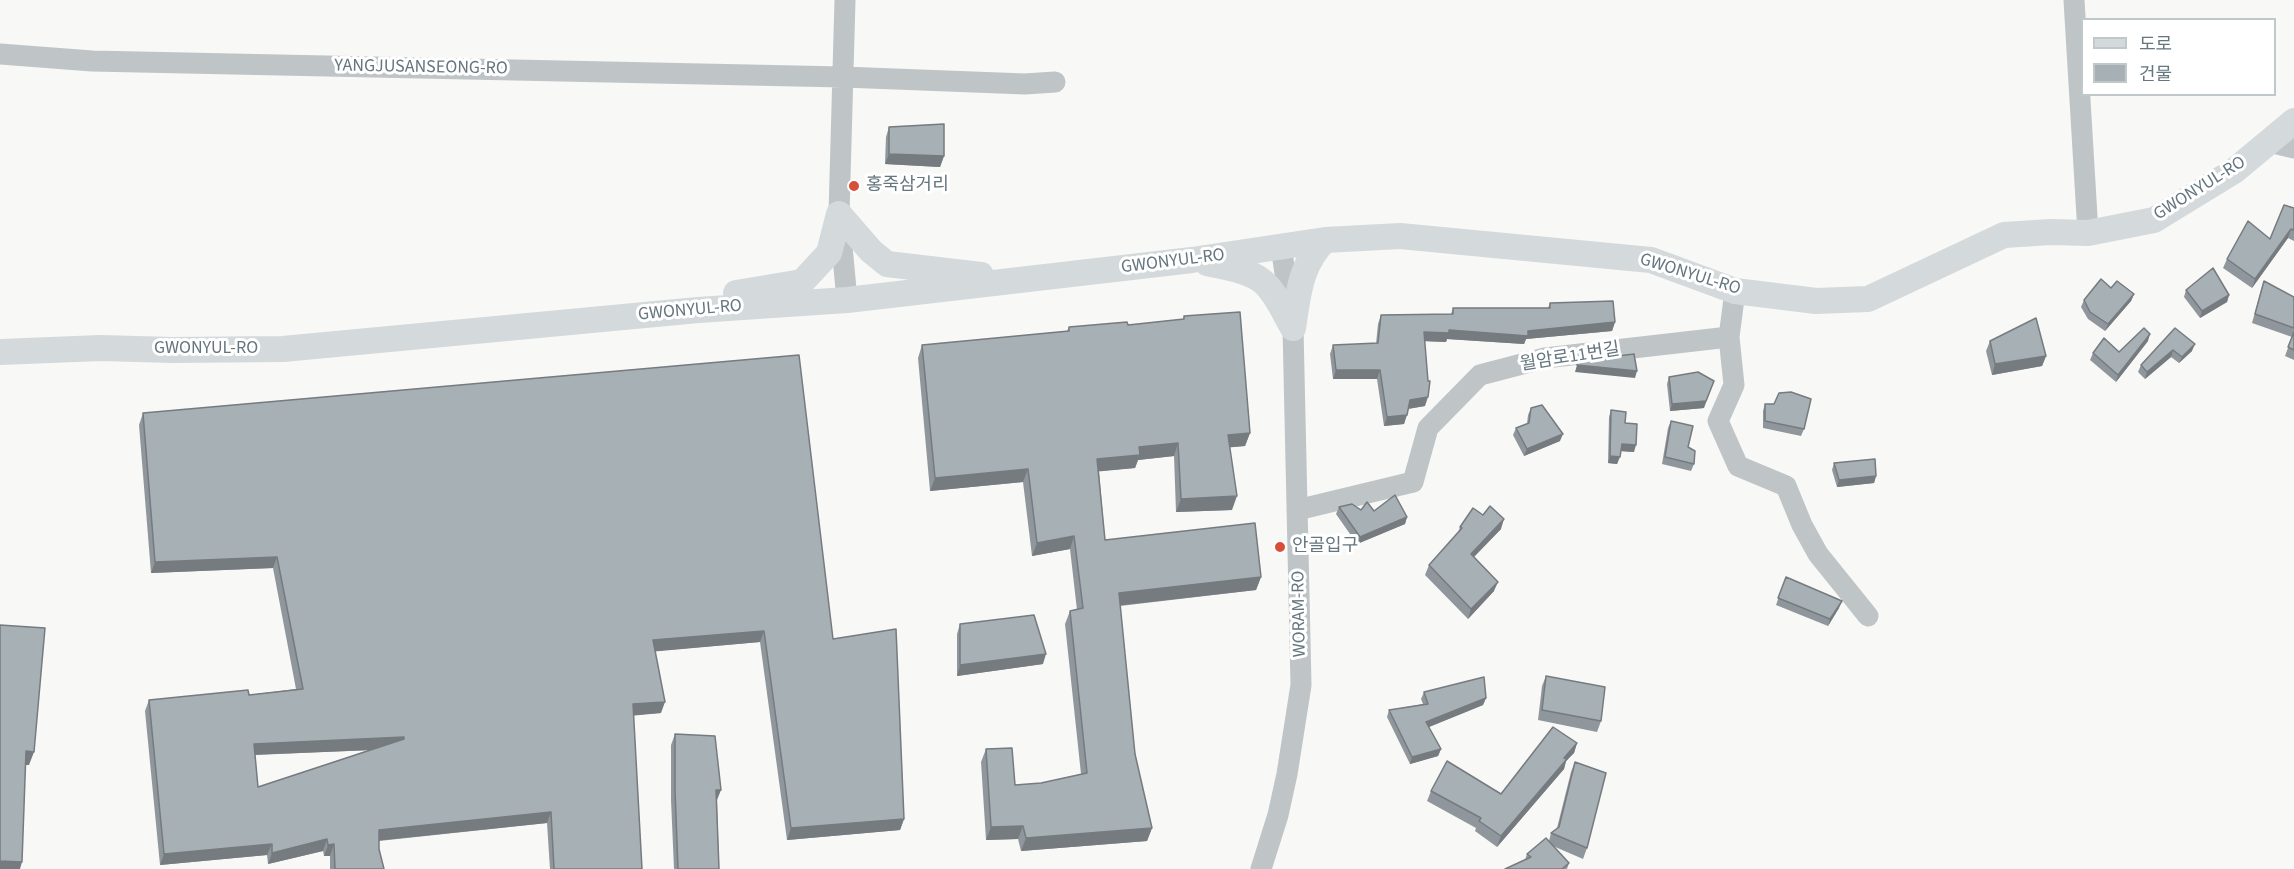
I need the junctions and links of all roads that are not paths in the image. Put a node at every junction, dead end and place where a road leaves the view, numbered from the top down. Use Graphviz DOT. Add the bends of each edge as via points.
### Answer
graph roads {
  1 [pos="845,0"];
  2 [pos="2074,0"];
  3 [pos="0,54"];
  4 [pos="843,77"];
  5 [pos="1055,82"];
  6 [pos="2294,121"];
  7 [pos="2269,142"];
  8 [pos="2294,148"];
  9 [pos="838,214"];
  10 [pos="2088,234"];
  11 [pos="1325,240"];
  12 [pos="1281,246"];
  13 [pos="1192,260"];
  14 [pos="1017,280"];
  15 [pos="1735,291"];
  16 [pos="847,300"];
  17 [pos="698,310"];
  18 [pos="1293,328"];
  19 [pos="1729,337"];
  20 [pos="0,352"];
  21 [pos="1298,510"];
  22 [pos="1868,616"];
  23 [pos="1262,869"];
  1 -- 4 [label="street"];
  2 -- 10 [label="street"];
  3 -- 4 [label="street, YANGJUSANSEONG-RO" via="92,61"];
  4 -- 5 [label="street, YANGJUSANSEONG-RO"];
  4 -- 9 [label="street"];
  6 -- 7 [label="main road, GWONYUL-RO"];
  7 -- 8 [label="street"];
  7 -- 10 [label="main road, GWONYUL-RO" via="2234,171 2154,220"];
  9 -- 14 [label="main road" via="887,264"];
  9 -- 16 [label="street"];
  9 -- 17 [label="main road" via="829,253 802,282 730,295"];
  10 -- 15 [label="main road, GWONYUL-RO" via="2004,235 1868,299 1816,302"];
  11 -- 12 [label="main road, GWONYUL-RO"];
  11 -- 15 [label="main road, GWONYUL-RO" via="1400,236 1651,260"];
  11 -- 18 [label="main road" via="1312,252 1303,273"];
  12 -- 13 [label="main road, GWONYUL-RO"];
  12 -- 18 [label="street, WORAM-RO"];
  13 -- 14 [label="main road, GWONYUL-RO"];
  13 -- 18 [label="main road" via="1261,280"];
  14 -- 16 [label="main road, GWONYUL-RO"];
  15 -- 19 [label="street"];
  16 -- 17 [label="main road, GWONYUL-RO"];
  17 -- 20 [label="main road, GWONYUL-RO" via="283,348"];
  18 -- 21 [label="street, WORAM-RO"];
  19 -- 21 [label="street, 월암로11번길" via="1545,358 1480,375 1428,428 1413,482"];
  19 -- 22 [label="street" via="1734,385 1718,421 1738,466 1786,486 1818,554"];
  21 -- 23 [label="street, WORAM-RO" via="1301,685 1287,774"];
}
